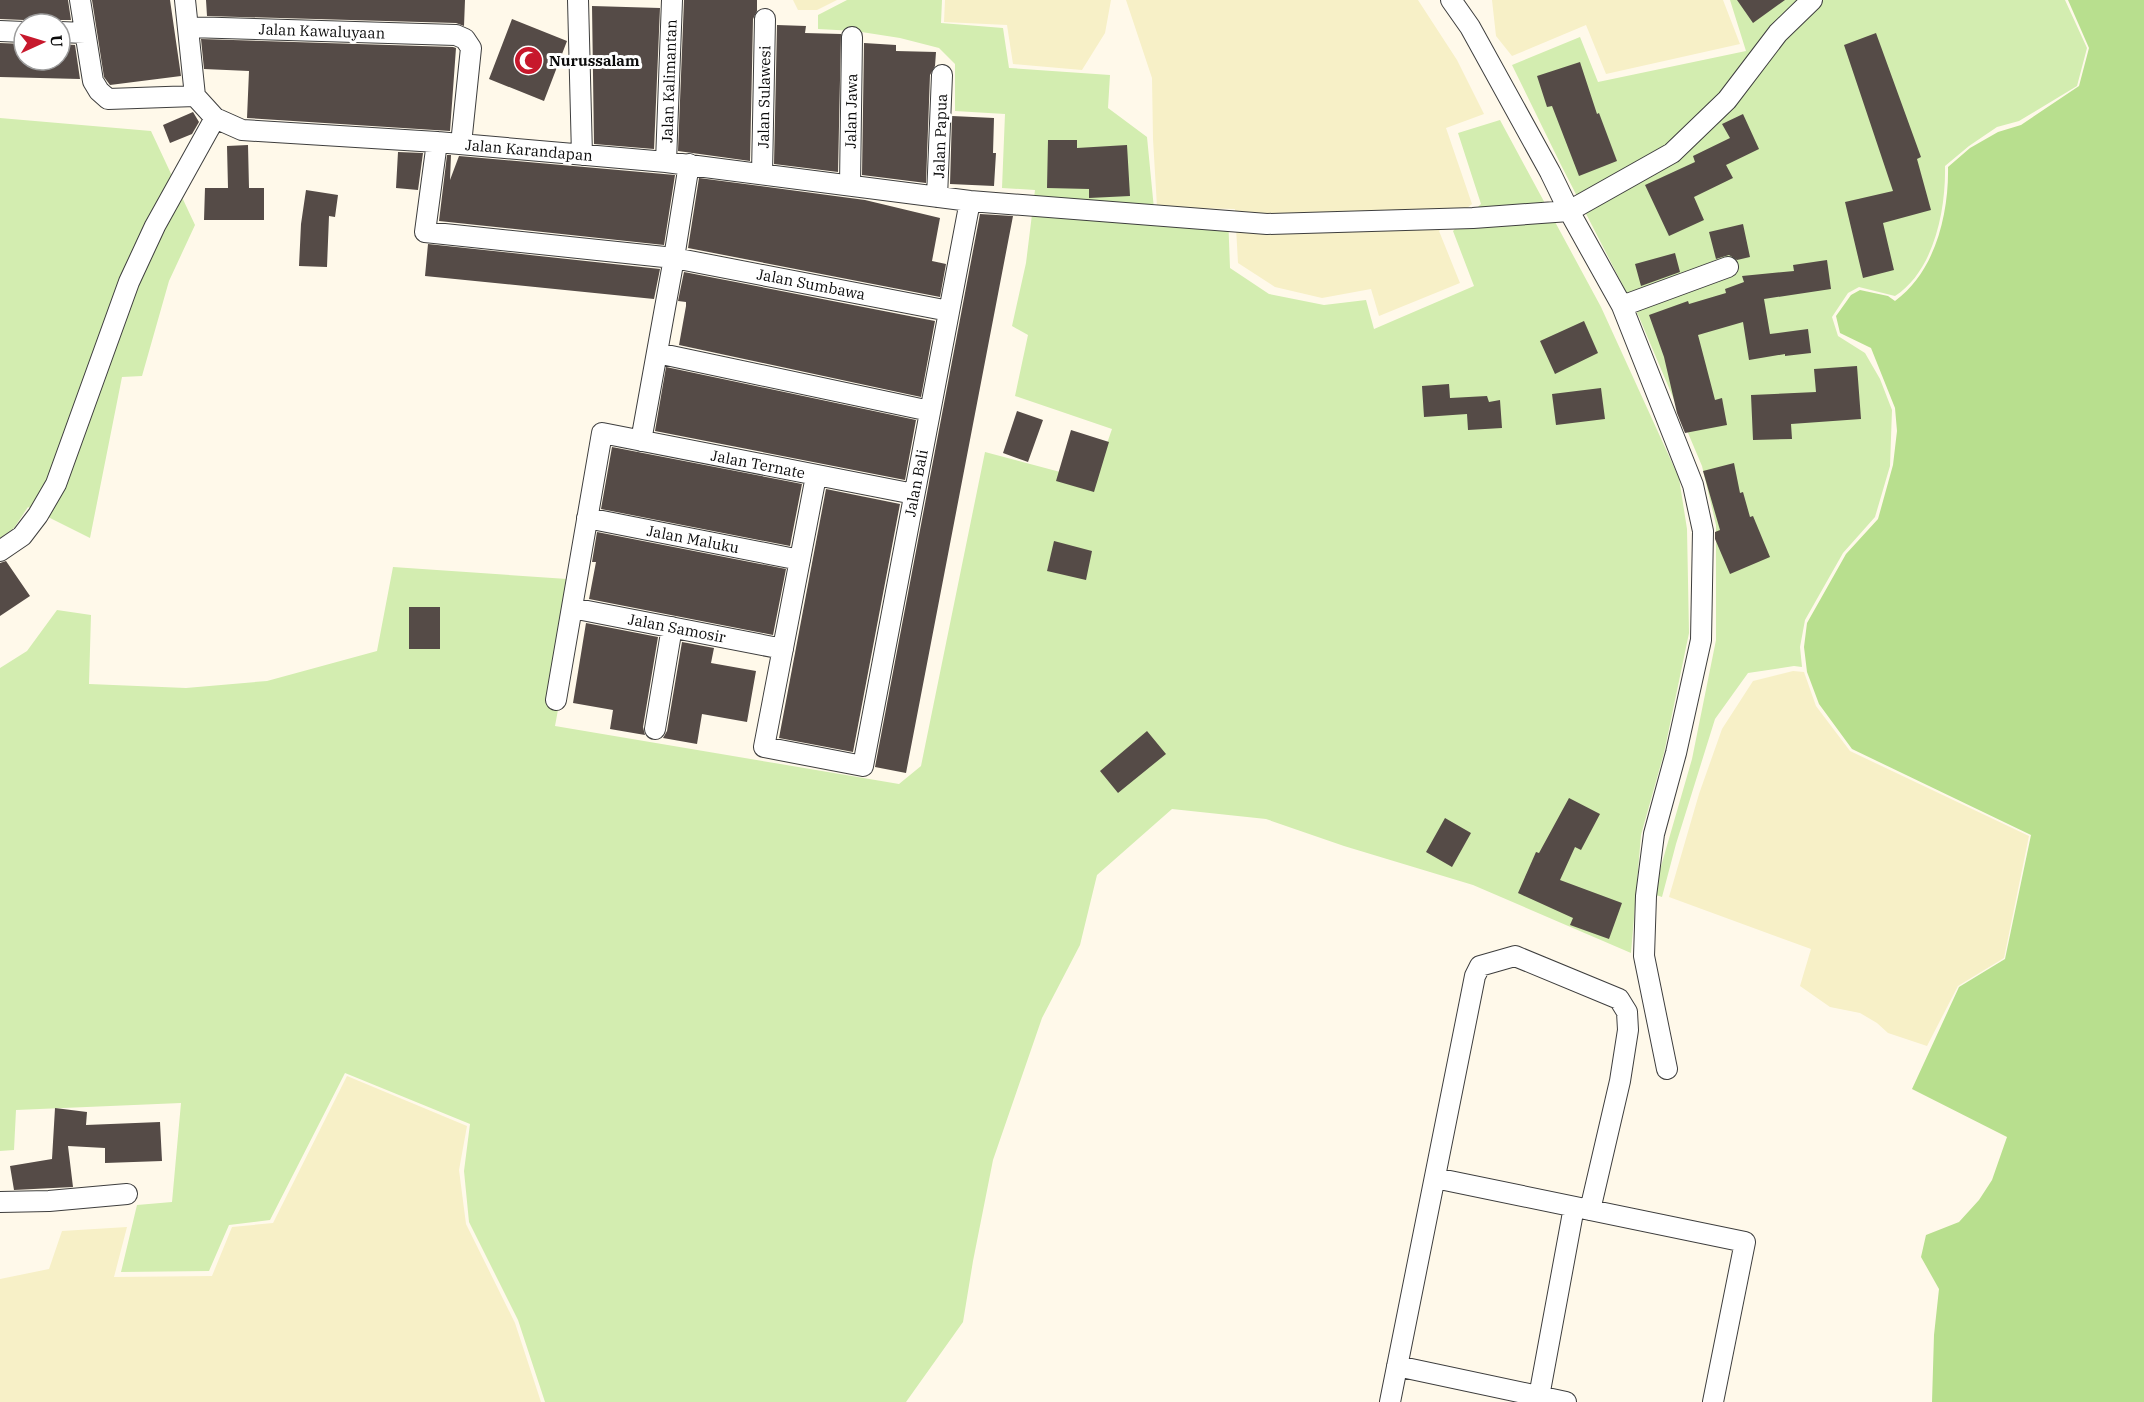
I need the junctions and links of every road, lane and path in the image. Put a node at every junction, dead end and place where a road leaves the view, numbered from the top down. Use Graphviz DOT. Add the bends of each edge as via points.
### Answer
graph roads {
  1 [pos="80,0"];
  2 [pos="185,0"];
  3 [pos="578,0"];
  4 [pos="672,0"];
  5 [pos="1450,0"];
  6 [pos="1812,0"];
  7 [pos="765,19"];
  8 [pos="188,27"];
  9 [pos="72,32"];
  10 [pos="85,33"];
  11 [pos="852,37"];
  12 [pos="942,75"];
  13 [pos="195,96"];
  14 [pos="215,118"];
  15 [pos="437,142"];
  16 [pos="461,144"];
  17 [pos="582,155"];
  18 [pos="666,162"];
  19 [pos="689,164"];
  20 [pos="762,174"];
  21 [pos="850,185"];
  22 [pos="937,197"];
  23 [pos="970,201"];
  24 [pos="1569,212"];
  25 [pos="674,258"];
  26 [pos="1728,267"];
  27 [pos="1622,306"];
  28 [pos="949,311"];
  29 [pos="657,353"];
  30 [pos="930,411"];
  31 [pos="641,441"];
  32 [pos="816,476"];
  33 [pos="914,494"];
  34 [pos="587,518"];
  35 [pos="0,551"];
  36 [pos="800,560"];
  37 [pos="572,608"];
  38 [pos="672,627"];
  39 [pos="783,649"];
  40 [pos="556,700"];
  41 [pos="655,729"];
  42 [pos="1667,1069"];
  43 [pos="1435,1178"];
  44 [pos="127,1194"];
  45 [pos="0,1202"];
  46 [pos="1582,1209"];
  47 [pos="1397,1365"];
  48 [pos="1538,1399"];
  49 [pos="1390,1402"];
  50 [pos="1566,1402"];
  51 [pos="1713,1402"];
  1 -- 10 [label="street"];
  2 -- 8 [label="street"];
  3 -- 17 [label="street"];
  4 -- 18 [label="street, Jalan Kalimantan"];
  5 -- 24 [label="street" via="1470,27"];
  6 -- 24 [label="street" via="1778,33 1727,100 1672,153"];
  7 -- 20 [label="street, Jalan Sulawesi"];
  8 -- 13 [label="street"];
  8 -- 16 [label="street, Jalan Kawaluyaan" via="465,39 471,48"];
  9 -- 10 [label="street"];
  10 -- 13 [label="street" via="93,81 108,99"];
  11 -- 21 [label="street, Jalan Jawa"];
  12 -- 22 [label="street, Jalan Papua"];
  13 -- 14 [label="street, Jalan Karandapan"];
  14 -- 15 [label="street, Jalan Karandapan" via="242,130"];
  14 -- 35 [label="street" via="129,282 56,484 22,536"];
  15 -- 16 [label="street, Jalan Karandapan"];
  15 -- 25 [label="street, Jalan Sumbawa" via="425,232"];
  16 -- 17 [label="street, Jalan Karandapan"];
  17 -- 18 [label="street, Jalan Karandapan"];
  18 -- 19 [label="street, Jalan Karandapan"];
  19 -- 20 [label="street, Jalan Karandapan"];
  19 -- 25 [label="street"];
  20 -- 21 [label="street, Jalan Karandapan"];
  21 -- 22 [label="street, Jalan Karandapan"];
  22 -- 23 [label="street, Jalan Karandapan"];
  23 -- 24 [label="street, Jalan Karandapan" via="1267,224 1473,219"];
  23 -- 28 [label="street, Jalan Bali"];
  24 -- 27 [label="street"];
  25 -- 28 [label="street, Jalan Sumbawa"];
  25 -- 29 [label="street"];
  26 -- 27 [label="street"];
  27 -- 42 [label="street" via="1693,484 1703,531 1701,640 1654,834 1646,896 1644,956"];
  28 -- 30 [label="street, Jalan Bali"];
  29 -- 30 [label="street"];
  29 -- 31 [label="street"];
  30 -- 33 [label="street, Jalan Bali"];
  31 -- 32 [label="street, Jalan Ternate"];
  31 -- 34 [label="street, Jalan Ternate" via="602,434"];
  32 -- 33 [label="street, Jalan Ternate"];
  32 -- 36 [label="street"];
  33 -- 39 [label="street, Jalan Bali" via="862,766 764,747"];
  34 -- 36 [label="street, Jalan Maluku"];
  34 -- 37 [label="street"];
  36 -- 39 [label="street"];
  37 -- 38 [label="street, Jalan Samosir"];
  37 -- 40 [label="street"];
  38 -- 39 [label="street, Jalan Samosir"];
  38 -- 41 [label="street"];
  43 -- 46 [label="street"];
  43 -- 46 [label="street" via="1475,976 1480,966 1515,956 1619,999 1627,1012 1620,1081"];
  43 -- 47 [label="street"];
  44 -- 45 [label="street"];
  46 -- 48 [label="street"];
  46 -- 51 [label="street" via="1745,1242"];
  47 -- 48 [label="street"];
  47 -- 49 [label="street"];
  48 -- 50 [label="street"];
}
